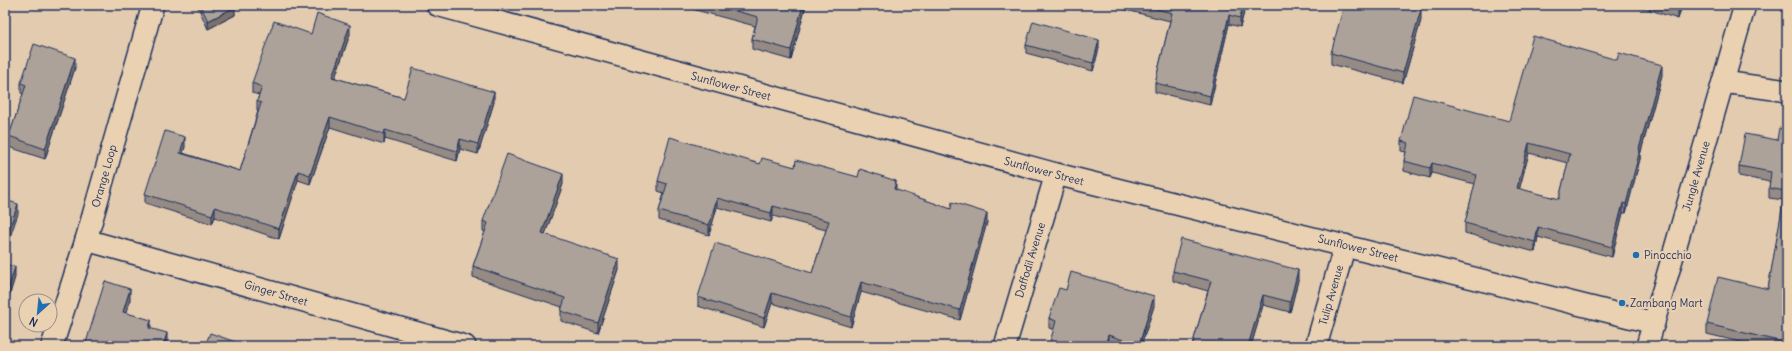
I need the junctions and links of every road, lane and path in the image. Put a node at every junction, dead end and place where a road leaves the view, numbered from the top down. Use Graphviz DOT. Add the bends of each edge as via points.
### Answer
graph roads {
  1 [pos="152,5"];
  2 [pos="437,5"];
  3 [pos="1745,5"];
  4 [pos="460,8"];
  5 [pos="1723,82"];
  6 [pos="1787,91"];
  7 [pos="1056,174"];
  8 [pos="86,240"];
  9 [pos="1345,245"];
  10 [pos="1654,322"];
  11 [pos="52,346"];
  12 [pos="465,346"];
  13 [pos="1005,346"];
  14 [pos="1316,346"];
  15 [pos="1647,346"];
  1 -- 8 [label="street, Orange Loop"];
  2 -- 4 [label="street, Sunflower Street"];
  3 -- 5 [label="street, Jungle Avenue"];
  4 -- 7 [label="street, Sunflower Street"];
  5 -- 6 [label="street"];
  5 -- 10 [label="street, Jungle Avenue"];
  7 -- 9 [label="street, Sunflower Street"];
  7 -- 13 [label="street, Daffodil Avenue"];
  8 -- 11 [label="street, Orange Loop"];
  8 -- 12 [label="street, Ginger Street"];
  9 -- 10 [label="street, Sunflower Street"];
  9 -- 14 [label="street, Tulip Avenue"];
  10 -- 15 [label="street, Jungle Avenue"];
}
